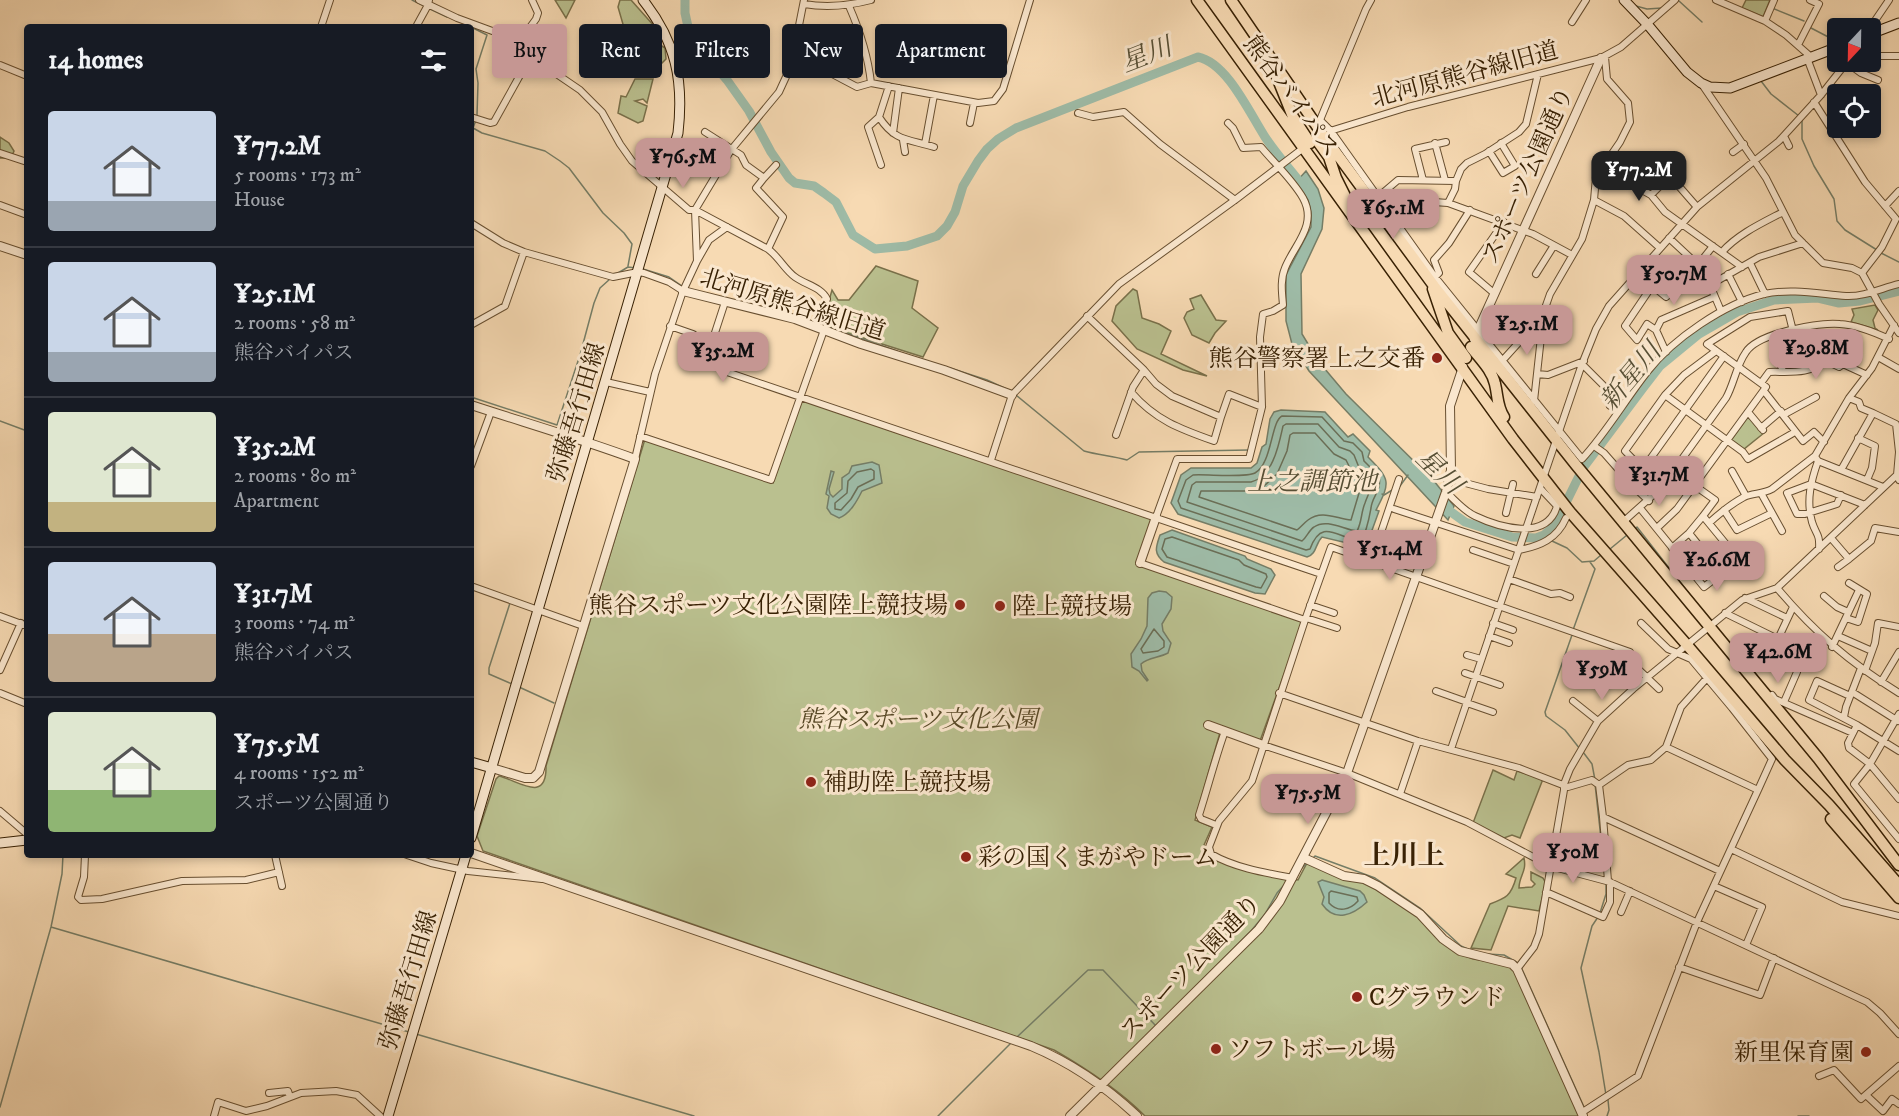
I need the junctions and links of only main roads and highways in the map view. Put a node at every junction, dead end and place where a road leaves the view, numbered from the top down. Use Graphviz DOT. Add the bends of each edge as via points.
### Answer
graph roads {
  1 [pos="643,0"];
  2 [pos="1197,0"];
  3 [pos="1231,0"];
  4 [pos="1624,0"];
  5 [pos="1899,23"];
  6 [pos="1881,30"];
  7 [pos="1827,51"];
  8 [pos="1317,139"];
  9 [pos="1357,222"];
  10 [pos="1434,282"];
  11 [pos="1475,339"];
  12 [pos="1465,363"];
  13 [pos="1517,444"];
  14 [pos="1785,760"];
  15 [pos="474,763"];
  16 [pos="492,768"];
  17 [pos="474,828"];
  18 [pos="24,840"];
  19 [pos="0,843"];
  20 [pos="465,858"];
  21 [pos="1897,862"];
  22 [pos="1899,885"];
  23 [pos="1899,898"];
  24 [pos="388,1116"];
  1 -- 16 [label="main road, 弥藤吾行田線" via="666,34 675,61 680,87 678,132"];
  2 -- 8 [label="highway, 熊谷バイパス"];
  3 -- 8 [label="highway, 熊谷バイパス" via="1265,50 1293,117"];
  4 -- 7 [label="main road" via="1687,72 1710,87 1730,88"];
  5 -- 6 [label="main road"];
  8 -- 9 [label="highway, 熊谷バイパス"];
  8 -- 9 [label="highway"];
  8 -- 10 [label="highway, 熊谷バイパス"];
  9 -- 12 [label="highway, 熊谷バイパス"];
  10 -- 11 [label="highway, 熊谷バイパス"];
  10 -- 12 [label="highway" via="1433,291 1448,333"];
  11 -- 13 [label="highway" via="1496,384 1500,412 1517,437"];
  11 -- 21 [label="highway, 熊谷バイパス" via="1818,758"];
  12 -- 13 [label="highway, 熊谷バイパス"];
  13 -- 14 [label="highway, 熊谷バイパス" via="1568,515 1605,552"];
  14 -- 22 [label="highway, 熊谷バイパス"];
  14 -- 23 [label="highway"];
  15 -- 16 [label="main road"];
  16 -- 17 [label="main road, 弥藤吾行田線"];
  18 -- 19 [label="main road"];
  20 -- 24 [label="main road, 弥藤吾行田線"];
}
